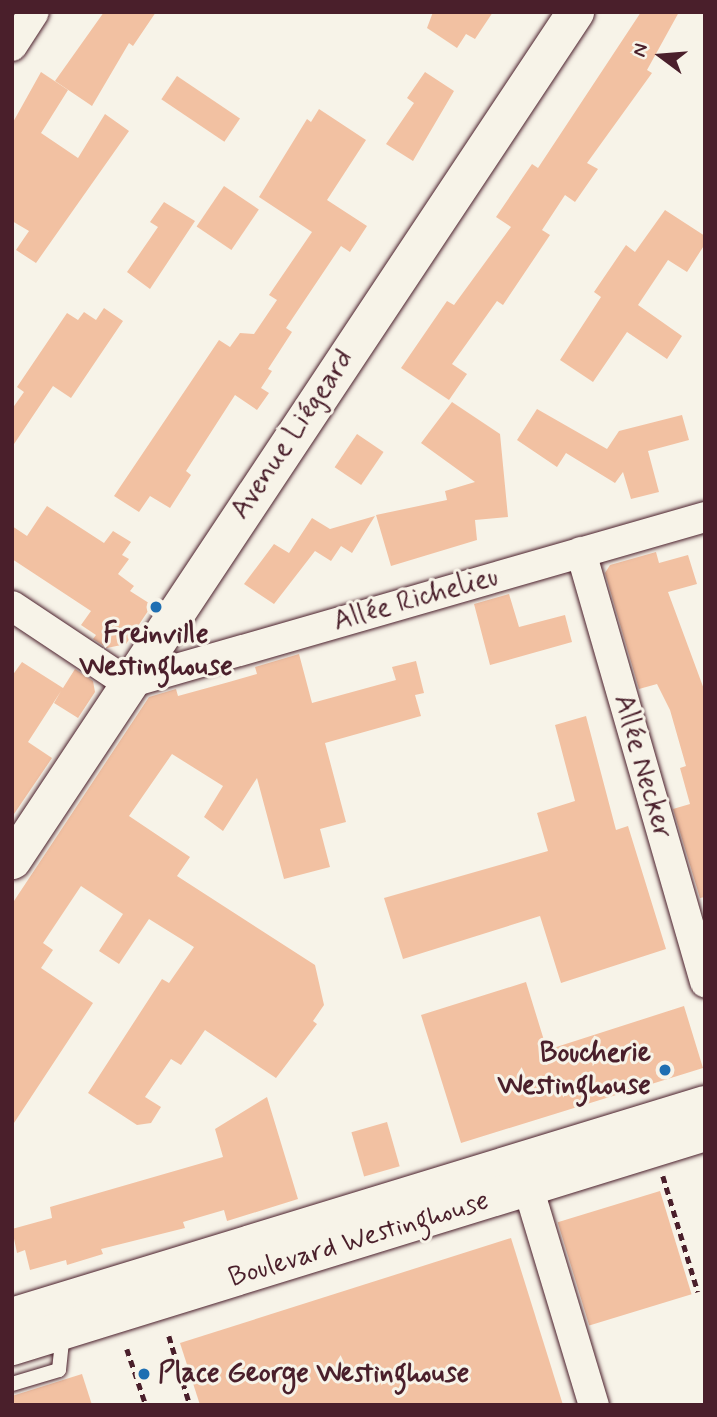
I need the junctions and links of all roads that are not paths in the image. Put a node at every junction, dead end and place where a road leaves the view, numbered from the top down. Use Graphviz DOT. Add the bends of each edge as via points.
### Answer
graph roads {
  1 [pos="34,12"];
  2 [pos="575,12"];
  3 [pos="12,46"];
  4 [pos="705,517"];
  5 [pos="582,552"];
  6 [pos="12,606"];
  7 [pos="128,683"];
  8 [pos="12,860"];
  9 [pos="705,982"];
  10 [pos="705,1105"];
  11 [pos="705,1132"];
  12 [pos="528,1187"];
  13 [pos="12,1317"];
  14 [pos="63,1330"];
  15 [pos="12,1346"];
  16 [pos="12,1384"];
  17 [pos="594,1405"];
  1 -- 3 [label="street"];
  2 -- 7 [label="street, Avenue Liégeard"];
  4 -- 5 [label="street, Allée Richelieu"];
  5 -- 7 [label="street, Allée Richelieu"];
  5 -- 9 [label="street, Allée Necker"];
  6 -- 7 [label="street"];
  7 -- 8 [label="street, Avenue Liégeard"];
  10 -- 13 [label="main road, Boulevard Westinghouse"];
  11 -- 12 [label="main road, Boulevard Westinghouse"];
  12 -- 14 [label="main road, Boulevard Westinghouse"];
  12 -- 17 [label="street"];
  14 -- 15 [label="main road, Boulevard Westinghouse"];
  14 -- 16 [label="lane" via="59,1370"];
}
